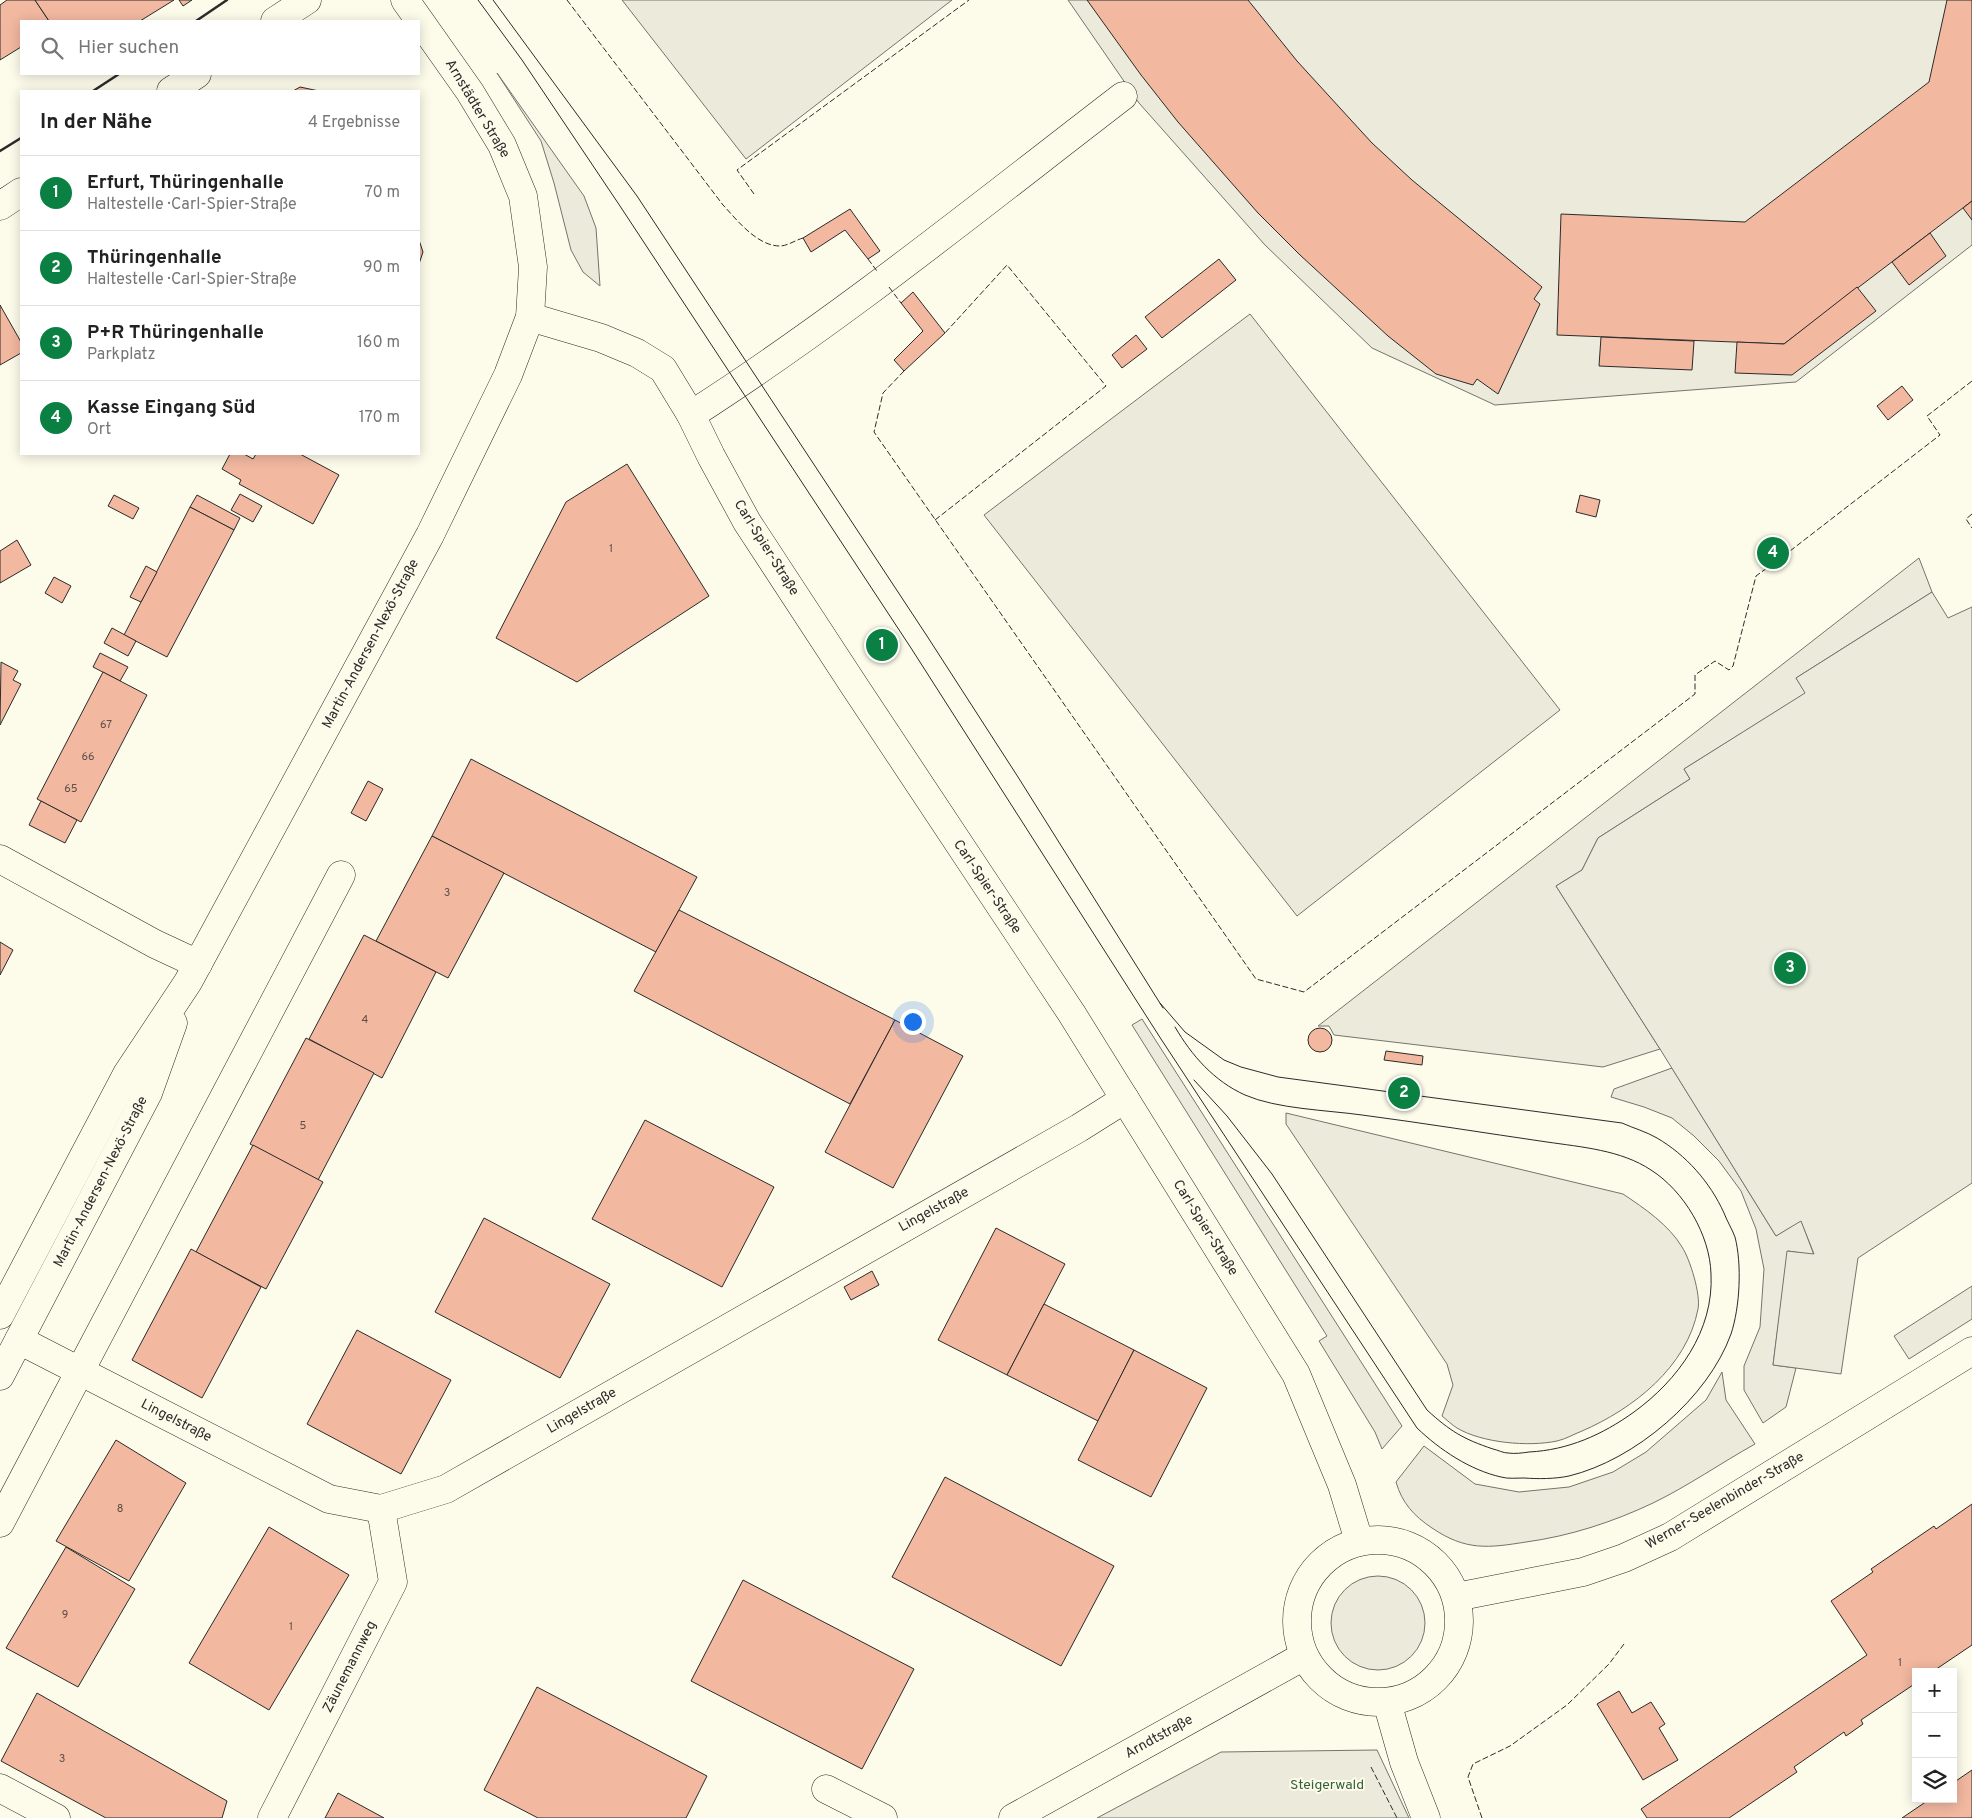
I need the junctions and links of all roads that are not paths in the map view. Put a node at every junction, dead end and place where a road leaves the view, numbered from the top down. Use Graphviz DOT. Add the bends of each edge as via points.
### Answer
graph roads {
  1 [pos="307,0"];
  2 [pos="406,0"];
  3 [pos="277,20"];
  4 [pos="420,20"];
  5 [pos="420,20"];
  6 [pos="195,75"];
  7 [pos="173,90"];
  8 [pos="1123,96"];
  9 [pos="20,193"];
  10 [pos="0,206"];
  11 [pos="530,316"];
  12 [pos="691,414"];
  13 [pos="0,859"];
  14 [pos="341,875"];
  15 [pos="193,973"];
  16 [pos="1125,1099"];
  17 [pos="0,1315"];
  18 [pos="19,1340"];
  19 [pos="1972,1351"];
  20 [pos="80,1372"];
  21 [pos="0,1376"];
  22 [pos="381,1509"];
  23 [pos="0,1523"];
  24 [pos="1359,1541"];
  25 [pos="1456,1597"];
  26 [pos="1304,1656"];
  27 [pos="1387,1702"];
  28 [pos="0,1788"];
  29 [pos="826,1789"];
  30 [pos="56,1818"];
  31 [pos="272,1818"];
  32 [pos="883,1818"];
  33 [pos="1013,1818"];
  34 [pos="1426,1818"];
  1 -- 3 [label="street"];
  2 -- 5 [label="street, Arnstädter Straße"];
  4 -- 11 [label="street, Arnstädter Straße" via="502,145 523,196 533,267"];
  6 -- 7 [label="street"];
  8 -- 12 [label="street" via="884,280"];
  9 -- 10 [label="street"];
  11 -- 12 [label="street, Carl-Spier-Straße" via="637,353 663,369"];
  11 -- 15 [label="street, Martin-Andersen-Nexö-Straße" via="508,375 430,535"];
  12 -- 16 [label="street, Carl-Spier-Straße" via="747,522"];
  13 -- 15 [label="street" via="155,944"];
  14 -- 20 [label="street"];
  15 -- 17 [label="street, Martin-Andersen-Nexö-Straße" via="127,1074"];
  15 -- 18 [label="street, Martin-Andersen-Nexö-Straße" via="148,1093"];
  16 -- 22 [label="street, Lingelstraße" via="1071,1133 446,1489"];
  16 -- 24 [label="street, Carl-Spier-Straße" via="1296,1374 1342,1485"];
  18 -- 20 [label="street, Lingelstraße"];
  18 -- 21 [label="street, Martin-Andersen-Nexö-Straße"];
  19 -- 25 [label="street, Werner-Seelenbinder-Straße" via="1670,1537 1584,1572"];
  20 -- 22 [label="street, Lingelstraße" via="329,1499"];
  20 -- 23 [label="street"];
  22 -- 31 [label="street, Zäunemannweg" via="393,1582"];
  24 -- 25 [label="street" via="1380,1539 1400,1542 1418,1550 1435,1562 1448,1578"];
  24 -- 26 [label="street" via="1333,1552 1312,1570 1299,1596 1295,1623"];
  25 -- 27 [label="street" via="1459,1632 1454,1650 1440,1674 1418,1692"];
  26 -- 27 [label="street" via="1315,1675 1337,1692 1364,1702"];
  26 -- 33 [label="street, Arndtstraße"];
  27 -- 34 [label="street" via="1404,1762"];
  28 -- 30 [label="street"];
  29 -- 32 [label="street"];
}
